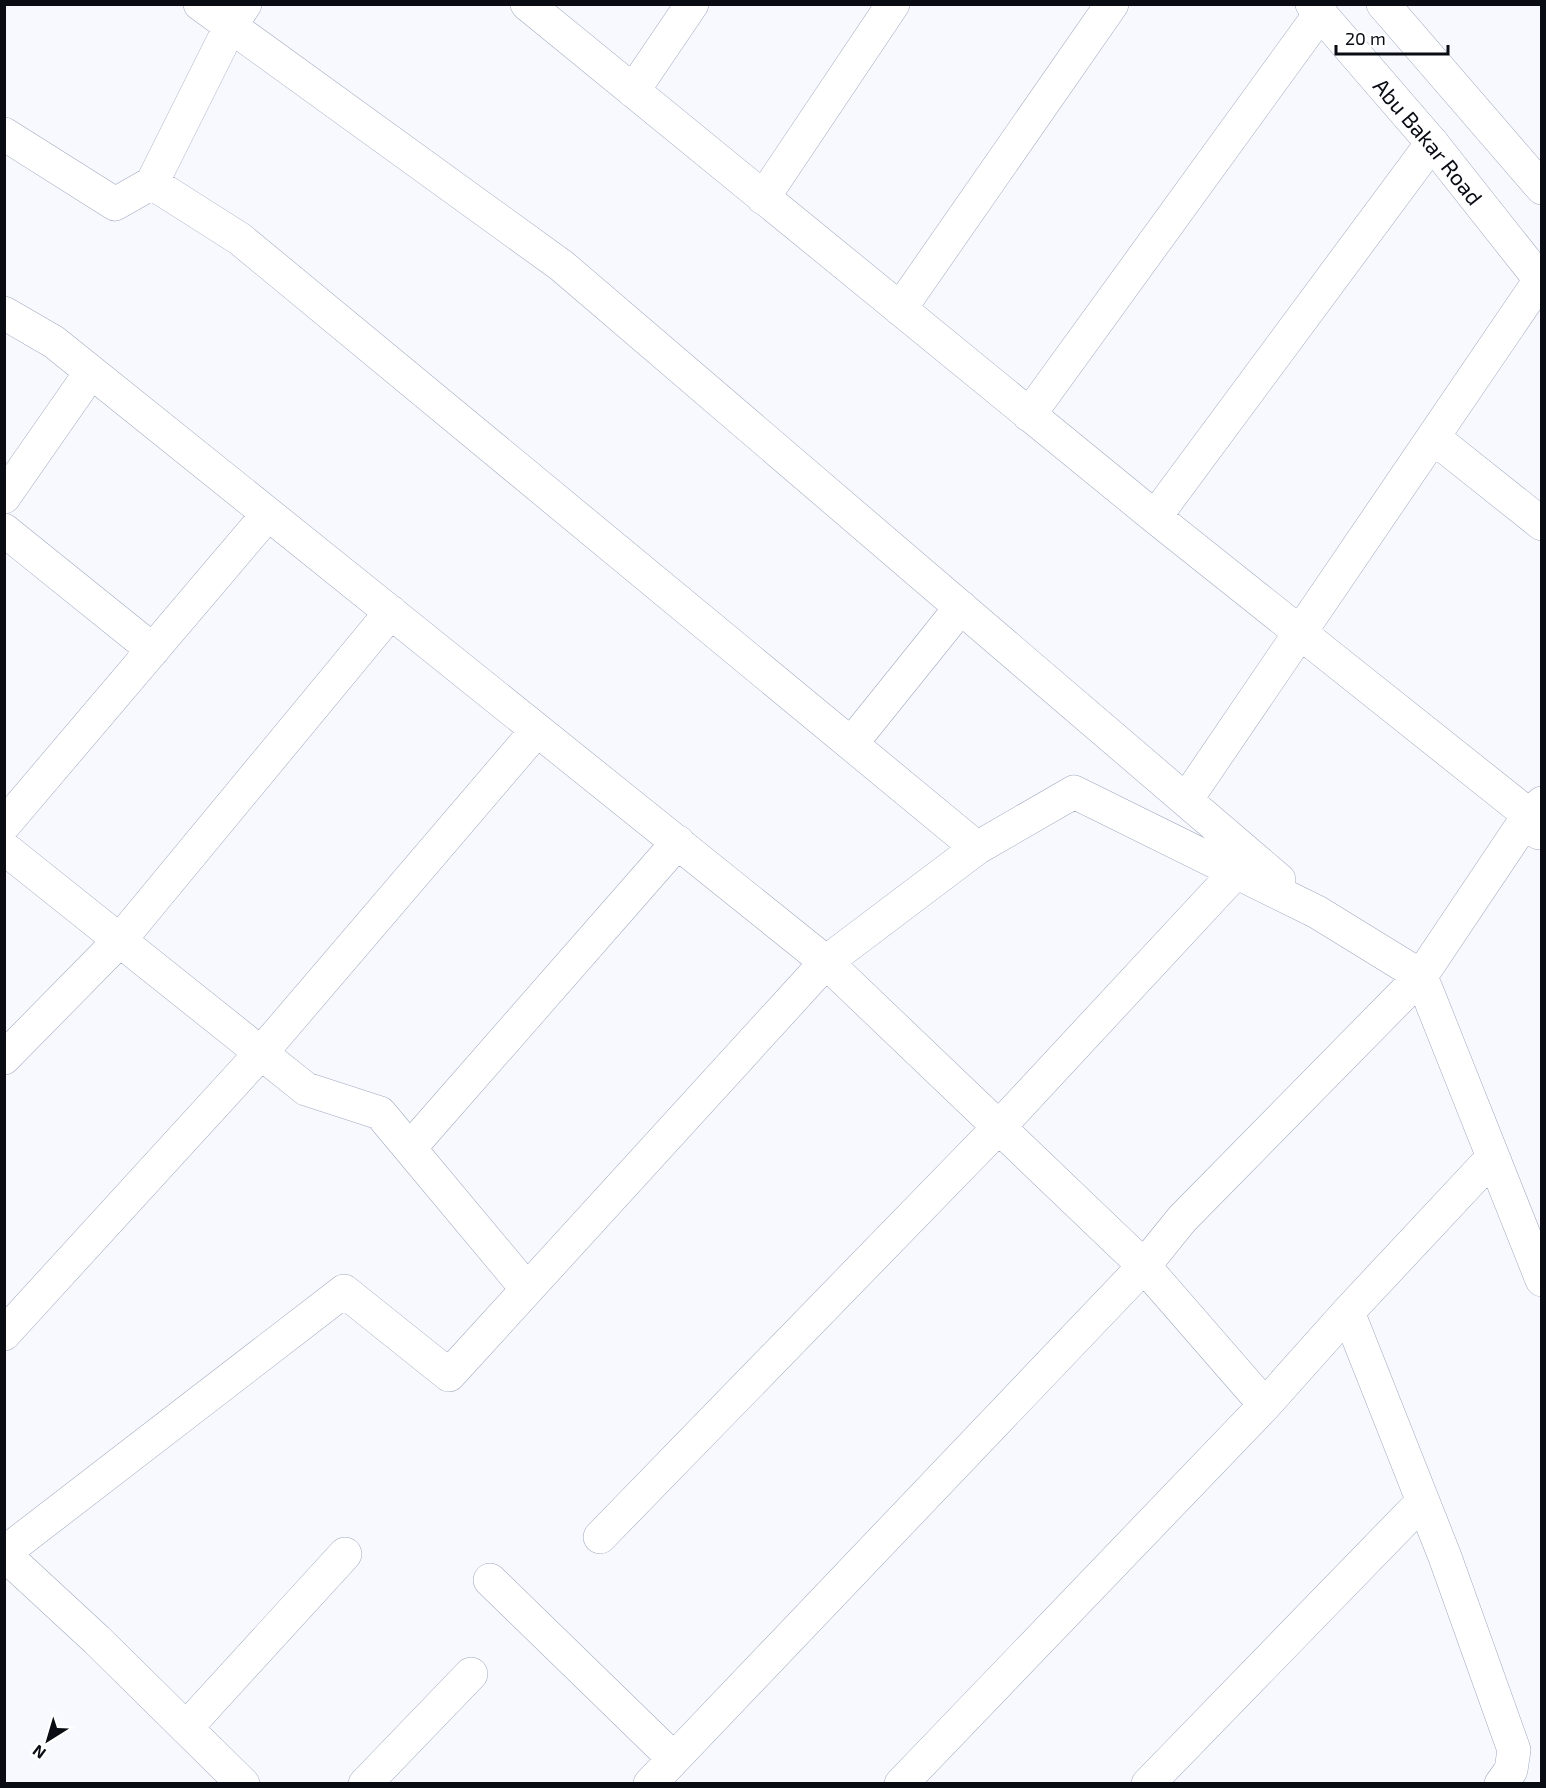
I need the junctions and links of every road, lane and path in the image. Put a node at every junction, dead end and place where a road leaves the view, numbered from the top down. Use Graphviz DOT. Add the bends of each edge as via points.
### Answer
graph roads {
  1 [pos="200,4"];
  2 [pos="527,4"];
  3 [pos="692,4"];
  4 [pos="893,4"];
  5 [pos="1112,4"];
  6 [pos="1383,4"];
  7 [pos="1316,9"];
  8 [pos="238,15"];
  9 [pos="633,91"];
  10 [pos="4,134"];
  11 [pos="1432,143"];
  12 [pos="152,183"];
  13 [pos="1542,188"];
  14 [pos="763,198"];
  15 [pos="1541,281"];
  16 [pos="900,309"];
  17 [pos="4,313"];
  18 [pos="91,372"];
  19 [pos="1029,415"];
  20 [pos="1434,438"];
  21 [pos="4,497"];
  22 [pos="267,514"];
  23 [pos="1155,517"];
  24 [pos="1542,524"];
  25 [pos="4,530"];
  26 [pos="961,607"];
  27 [pos="391,612"];
  28 [pos="1300,633"];
  29 [pos="153,650"];
  30 [pos="537,730"];
  31 [pos="851,744"];
  32 [pos="1186,800"];
  33 [pos="1537,818"];
  34 [pos="4,825"];
  35 [pos="678,842"];
  36 [pos="4,848"];
  37 [pos="977,848"];
  38 [pos="1236,872"];
  39 [pos="1317,912"];
  40 [pos="120,940"];
  41 [pos="826,962"];
  42 [pos="1422,976"];
  43 [pos="261,1053"];
  44 [pos="4,1058"];
  45 [pos="999,1127"];
  46 [pos="410,1148"];
  47 [pos="1493,1157"];
  48 [pos="1539,1263"];
  49 [pos="1144,1266"];
  50 [pos="527,1289"];
  51 [pos="1348,1312"];
  52 [pos="4,1334"];
  53 [pos="1264,1405"];
  54 [pos="1423,1501"];
  55 [pos="600,1537"];
  56 [pos="4,1553"];
  57 [pos="345,1554"];
  58 [pos="490,1580"];
  59 [pos="471,1674"];
  60 [pos="186,1728"];
  61 [pos="674,1759"];
  62 [pos="243,1784"];
  63 [pos="365,1784"];
  64 [pos="650,1784"];
  65 [pos="901,1784"];
  66 [pos="1148,1784"];
  67 [pos="1501,1784"];
  1 -- 8 [label="street"];
  2 -- 9 [label="street"];
  3 -- 9 [label="street"];
  4 -- 14 [label="street"];
  5 -- 16 [label="street"];
  6 -- 13 [label="street"];
  7 -- 11 [label="street, Abu Bakar Road"];
  7 -- 19 [label="street"];
  8 -- 12 [label="street"];
  8 -- 26 [label="street" via="562,266"];
  9 -- 14 [label="street"];
  10 -- 12 [label="street" via="115,204"];
  11 -- 15 [label="street, Abu Bakar Road"];
  11 -- 23 [label="street"];
  12 -- 31 [label="street" via="240,239"];
  14 -- 16 [label="street"];
  15 -- 20 [label="street"];
  16 -- 19 [label="street"];
  17 -- 18 [label="street" via="54,342"];
  18 -- 21 [label="street"];
  18 -- 22 [label="street"];
  19 -- 23 [label="street"];
  20 -- 24 [label="street"];
  20 -- 28 [label="street"];
  22 -- 27 [label="street"];
  22 -- 29 [label="street"];
  23 -- 28 [label="street"];
  25 -- 29 [label="street"];
  26 -- 31 [label="street"];
  26 -- 32 [label="street"];
  27 -- 30 [label="street"];
  27 -- 40 [label="street"];
  28 -- 32 [label="street"];
  28 -- 33 [label="street"];
  29 -- 34 [label="street"];
  30 -- 35 [label="street"];
  30 -- 43 [label="street"];
  31 -- 37 [label="street"];
  32 -- 39 [label="street"];
  33 -- 42 [label="street"];
  35 -- 41 [label="street"];
  35 -- 46 [label="street"];
  36 -- 40 [label="street"];
  37 -- 38 [label="street" via="1074,792"];
  37 -- 41 [label="street"];
  38 -- 39 [label="street"];
  38 -- 45 [label="street"];
  39 -- 42 [label="street"];
  40 -- 43 [label="street"];
  40 -- 44 [label="street"];
  41 -- 45 [label="street"];
  41 -- 50 [label="street"];
  42 -- 47 [label="street"];
  42 -- 49 [label="street" via="1182,1219"];
  43 -- 46 [label="street" via="306,1089 380,1113"];
  43 -- 52 [label="street"];
  45 -- 49 [label="street"];
  45 -- 55 [label="street"];
  46 -- 50 [label="street"];
  47 -- 48 [label="street"];
  47 -- 51 [label="street"];
  49 -- 53 [label="street"];
  49 -- 61 [label="street"];
  50 -- 56 [label="street" via="449,1375 344,1291"];
  51 -- 53 [label="street"];
  51 -- 54 [label="street"];
  53 -- 65 [label="street"];
  54 -- 66 [label="street"];
  54 -- 67 [label="street" via="1514,1750 1511,1770"];
  56 -- 60 [label="street"];
  57 -- 60 [label="street"];
  58 -- 61 [label="street"];
  59 -- 63 [label="street"];
  60 -- 62 [label="street"];
  61 -- 64 [label="street"];
}
